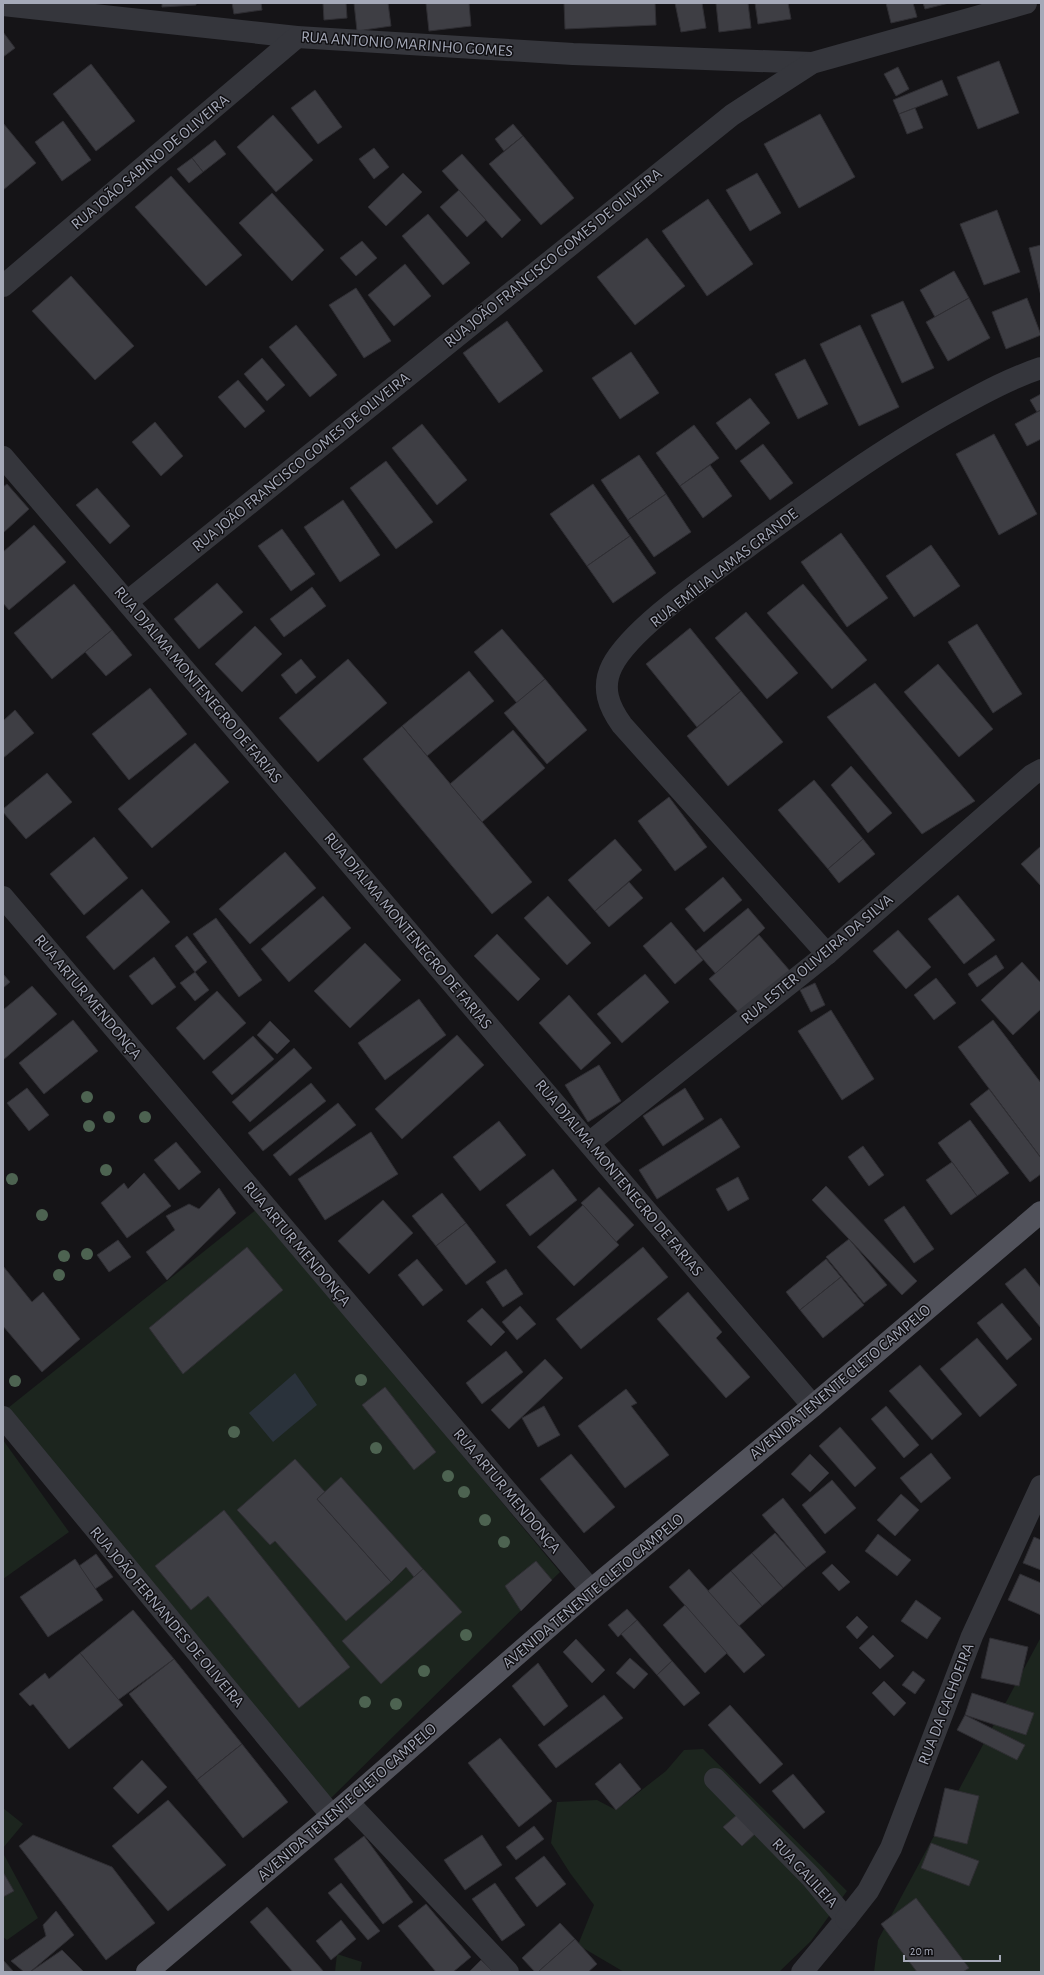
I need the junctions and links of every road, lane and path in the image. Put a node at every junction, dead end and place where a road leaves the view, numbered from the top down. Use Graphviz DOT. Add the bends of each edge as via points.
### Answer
graph roads {
  1 [pos="1026,3"];
  2 [pos="3,5"];
  3 [pos="297,37"];
  4 [pos="812,63"];
  5 [pos="3,286"];
  6 [pos="1041,368"];
  7 [pos="3,457"];
  8 [pos="127,602"];
  9 [pos="1041,770"];
  10 [pos="3,897"];
  11 [pos="827,954"];
  12 [pos="589,1143"];
  13 [pos="1041,1212"];
  14 [pos="813,1406"];
  15 [pos="3,1417"];
  16 [pos="1041,1486"];
  17 [pos="591,1590"];
  18 [pos="715,1779"];
  19 [pos="340,1809"];
  20 [pos="846,1918"];
  21 [pos="147,1972"];
  22 [pos="508,1972"];
  23 [pos="802,1972"];
  1 -- 4 [label="street, RUA JOÃO FRANCISCO GOMES DE OLIVEIRA"];
  2 -- 3 [label="street, RUA ANTONIO MARINHO GOMES"];
  3 -- 4 [label="street, RUA ANTONIO MARINHO GOMES" via="573,54"];
  3 -- 5 [label="street, RUA JOÃO SABINO DE OLIVEIRA"];
  4 -- 8 [label="street, RUA JOÃO FRANCISCO GOMES DE OLIVEIRA" via="732,115"];
  6 -- 11 [label="street, RUA EMÍLIA LAMAS GRANDE" via="1011,378 915,430 845,476 708,576 653,620 627,646 612,667 606,692 612,711 622,725"];
  7 -- 8 [label="street, RUA DJALMA MONTENEGRO DE FARIAS"];
  8 -- 12 [label="street, RUA DJALMA MONTENEGRO DE FARIAS"];
  9 -- 11 [label="street, RUA ESTER OLIVEIRA DA SILVA" via="1032,775"];
  10 -- 17 [label="street, RUA ARTUR MENDONÇA"];
  11 -- 12 [label="street, RUA ESTER OLIVEIRA DA SILVA"];
  12 -- 14 [label="street, RUA DJALMA MONTENEGRO DE FARIAS"];
  13 -- 14 [label="main road, AVENIDA TENENTE CLETO CAMPELO"];
  14 -- 17 [label="main road, AVENIDA TENENTE CLETO CAMPELO"];
  15 -- 19 [label="street, RUA JOÃO FERNANDES DE OLIVEIRA"];
  16 -- 20 [label="street, RUA DA CACHOEIRA" via="972,1636 891,1848 868,1891"];
  17 -- 19 [label="main road, AVENIDA TENENTE CLETO CAMPELO"];
  18 -- 20 [label="street, RUA GALILEIA" via="811,1877"];
  19 -- 21 [label="main road, AVENIDA TENENTE CLETO CAMPELO"];
  19 -- 22 [label="street, RUA JOÃO FERNANDES DE OLIVEIRA"];
  20 -- 23 [label="street, RUA GALILEIA"];
}
